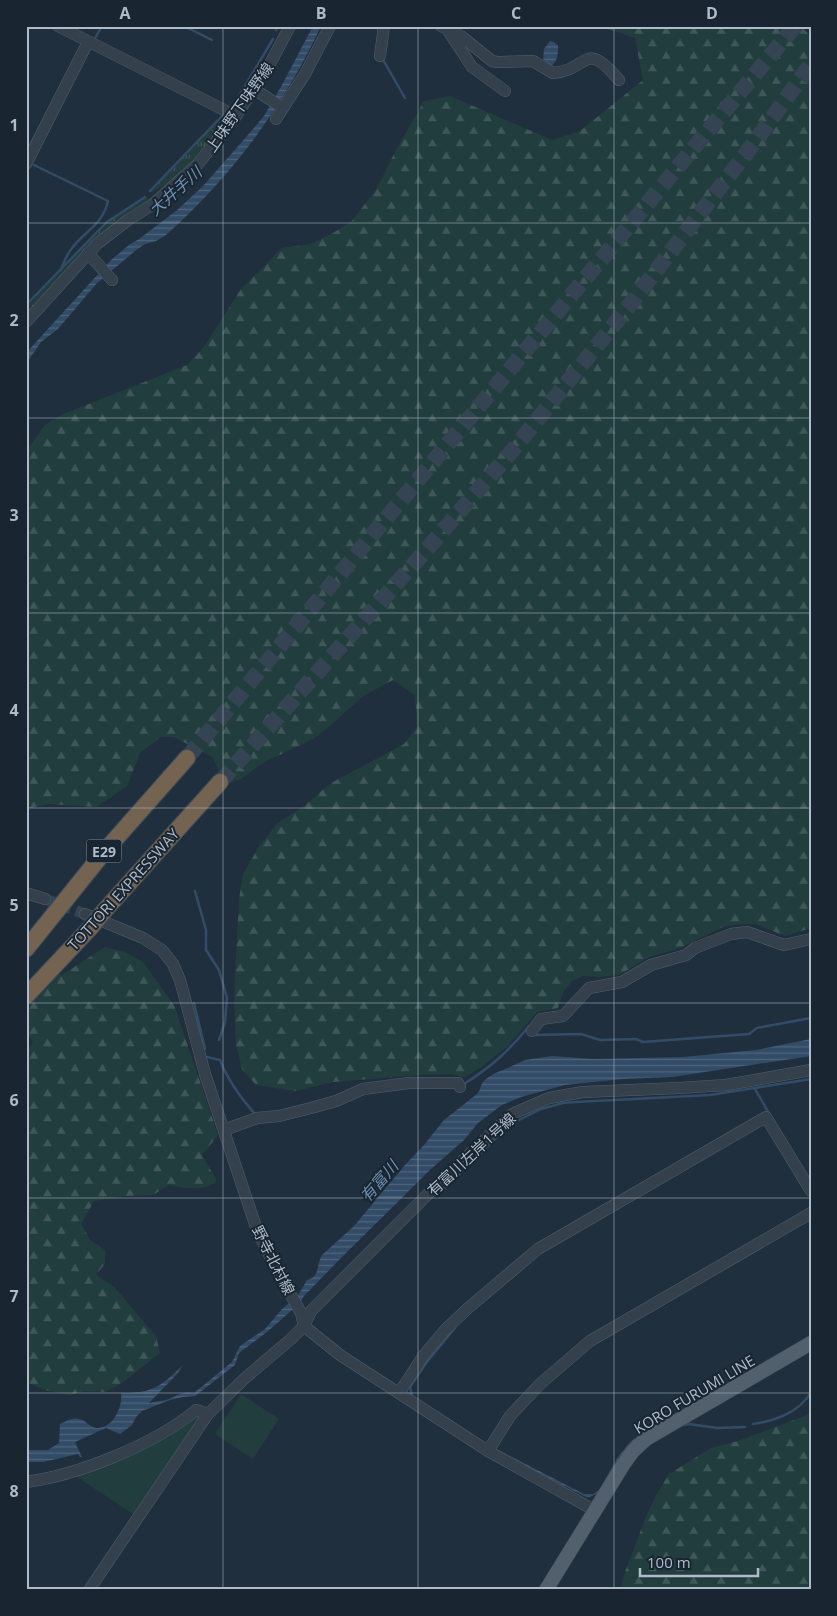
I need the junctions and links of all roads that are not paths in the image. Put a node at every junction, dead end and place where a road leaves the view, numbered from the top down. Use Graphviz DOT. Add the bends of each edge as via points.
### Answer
graph roads {
  1 [pos="58,26"];
  2 [pos="290,26"];
  3 [pos="330,26"];
  4 [pos="384,26"];
  5 [pos="444,27"];
  6 [pos="88,42"];
  7 [pos="380,56"];
  8 [pos="618,80"];
  9 [pos="256,91"];
  10 [pos="505,91"];
  11 [pos="282,108"];
  12 [pos="236,116"];
  13 [pos="276,118"];
  14 [pos="26,164"];
  15 [pos="90,256"];
  16 [pos="112,280"];
  17 [pos="28,318"];
  18 [pos="187,758"];
  19 [pos="220,782"];
  20 [pos="26,894"];
  21 [pos="45,899"];
  22 [pos="88,920"];
  23 [pos="811,939"];
  24 [pos="26,949"];
  25 [pos="28,994"];
  26 [pos="532,1031"];
  27 [pos="811,1070"];
  28 [pos="460,1087"];
  29 [pos="224,1130"];
  30 [pos="811,1191"];
  31 [pos="811,1213"];
  32 [pos="304,1326"];
  33 [pos="811,1343"];
  34 [pos="399,1393"];
  35 [pos="208,1414"];
  36 [pos="488,1452"];
  37 [pos="26,1482"];
  38 [pos="594,1510"];
  39 [pos="89,1590"];
  40 [pos="546,1590"];
  1 -- 6 [label="street"];
  2 -- 9 [label="street, 上味野下味野線"];
  3 -- 11 [label="street"];
  4 -- 7 [label="street"];
  5 -- 8 [label="street" via="497,62 533,61 552,73 562,72 592,58 598,59"];
  5 -- 10 [label="street" via="472,67"];
  6 -- 12 [label="street"];
  6 -- 14 [label="street"];
  9 -- 11 [label="street"];
  9 -- 12 [label="street, 上味野下味野線"];
  11 -- 13 [label="street"];
  12 -- 15 [label="street, 上味野下味野線" via="198,164 152,205 128,220"];
  15 -- 16 [label="street"];
  15 -- 17 [label="street, 上味野下味野線"];
  18 -- 24 [label="highway, E29" via="104,852"];
  19 -- 22 [label="highway, TOTTORI EXPRESSWAY / E29, bridge" via="105,910"];
  20 -- 21 [label="street"];
  22 -- 25 [label="highway, TOTTORI EXPRESSWAY / E29"];
  22 -- 29 [label="street, 野寺北村線" via="143,938 162,950 173,964"];
  23 -- 26 [label="street" via="784,946 747,932 731,934 695,948 686,955 651,965 622,982 589,988 563,1016 541,1019"];
  27 -- 32 [label="street, 有富川左岸1号線" via="726,1085 583,1092 549,1098 512,1114 311,1311"];
  28 -- 29 [label="street" via="458,1083 446,1082 363,1089 311,1108 257,1118"];
  29 -- 32 [label="street, 野寺北村線" via="258,1233 301,1312"];
  30 -- 34 [label="street" via="766,1117 538,1249 445,1330"];
  31 -- 36 [label="street" via="590,1341 534,1390 510,1416"];
  32 -- 34 [label="street" via="340,1355"];
  32 -- 35 [label="street, 有富川左岸1号線"];
  33 -- 38 [label="main road, KORO FURUMI LINE" via="646,1439 628,1458"];
  34 -- 36 [label="street"];
  35 -- 37 [label="street" via="196,1410 175,1426 134,1448 72,1471"];
  35 -- 39 [label="street, 有富川左岸1号線"];
  36 -- 38 [label="street"];
  38 -- 40 [label="main road, KORO FURUMI LINE"];
}
